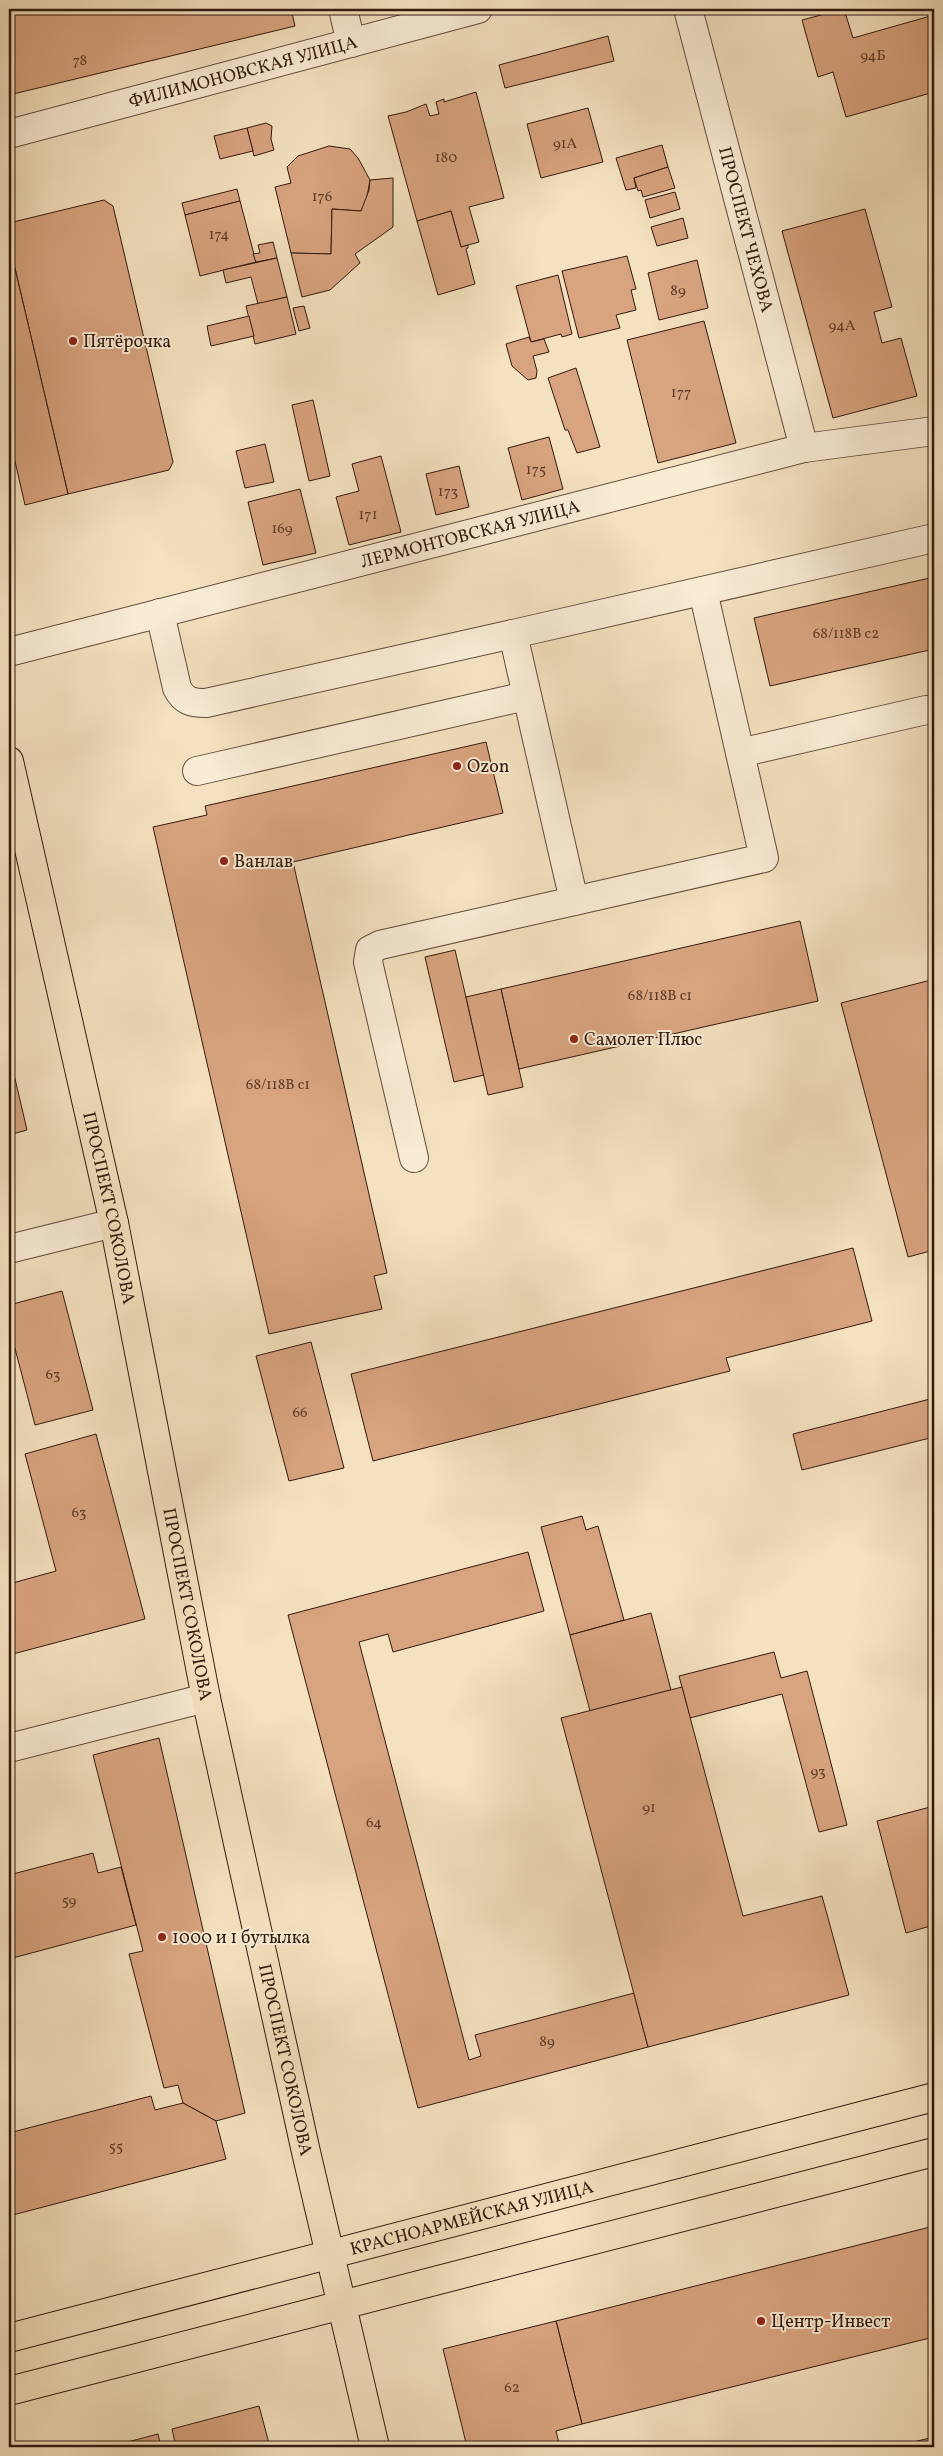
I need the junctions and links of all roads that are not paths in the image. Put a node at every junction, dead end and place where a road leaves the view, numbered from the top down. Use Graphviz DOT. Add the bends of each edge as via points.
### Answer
graph roads {
  1 [pos="343,9"];
  2 [pos="478,9"];
  3 [pos="688,9"];
  4 [pos="351,43"];
  5 [pos="9,134"];
  6 [pos="934,431"];
  7 [pos="804,448"];
  8 [pos="934,538"];
  9 [pos="702,591"];
  10 [pos="160,614"];
  11 [pos="513,634"];
  12 [pos="9,652"];
  13 [pos="526,696"];
  14 [pos="934,711"];
  15 [pos="740,753"];
  16 [pos="9,761"];
  17 [pos="197,770"];
  18 [pos="574,901"];
  19 [pos="414,1158"];
  20 [pos="114,1223"];
  21 [pos="9,1250"];
  22 [pos="206,1698"];
  23 [pos="9,1748"];
  24 [pos="934,2097"];
  25 [pos="934,2152"];
  26 [pos="330,2256"];
  27 [pos="342,2304"];
  28 [pos="9,2338"];
  29 [pos="9,2391"];
  30 [pos="375,2447"];
  1 -- 4 [label="street"];
  2 -- 4 [label="street, ФИЛИМОНОВСКАЯ УЛИЦА"];
  3 -- 7 [label="street, ПРОСПЕКТ ЧЕХОВА"];
  4 -- 5 [label="street, ФИЛИМОНОВСКАЯ УЛИЦА"];
  6 -- 7 [label="street, ЛЕРМОНТОВСКАЯ УЛИЦА"];
  7 -- 10 [label="street, ЛЕРМОНТОВСКАЯ УЛИЦА"];
  8 -- 9 [label="street"];
  9 -- 11 [label="street"];
  9 -- 15 [label="street"];
  10 -- 11 [label="street" via="177,688 182,697 206,703"];
  10 -- 12 [label="street, ЛЕРМОНТОВСКАЯ УЛИЦА"];
  11 -- 13 [label="street"];
  13 -- 17 [label="street"];
  13 -- 18 [label="street"];
  14 -- 15 [label="street" via="926,710"];
  15 -- 18 [label="street" via="764,858"];
  16 -- 20 [label="main road, ПРОСПЕКТ СОКОЛОВА"];
  18 -- 19 [label="street" via="380,945 370,950 368,962"];
  20 -- 21 [label="street"];
  20 -- 22 [label="main road, ПРОСПЕКТ СОКОЛОВА"];
  22 -- 23 [label="street"];
  22 -- 26 [label="main road, ПРОСПЕКТ СОКОЛОВА"];
  24 -- 26 [label="main road, КРАСНОАРМЕЙСКАЯ УЛИЦА"];
  25 -- 27 [label="main road"];
  26 -- 27 [label="main road, ПРОСПЕКТ СОКОЛОВА"];
  26 -- 28 [label="main road, КРАСНОАРМЕЙСКАЯ УЛИЦА"];
  27 -- 29 [label="main road"];
  27 -- 30 [label="main road, ПРОСПЕКТ СОКОЛОВА"];
}
